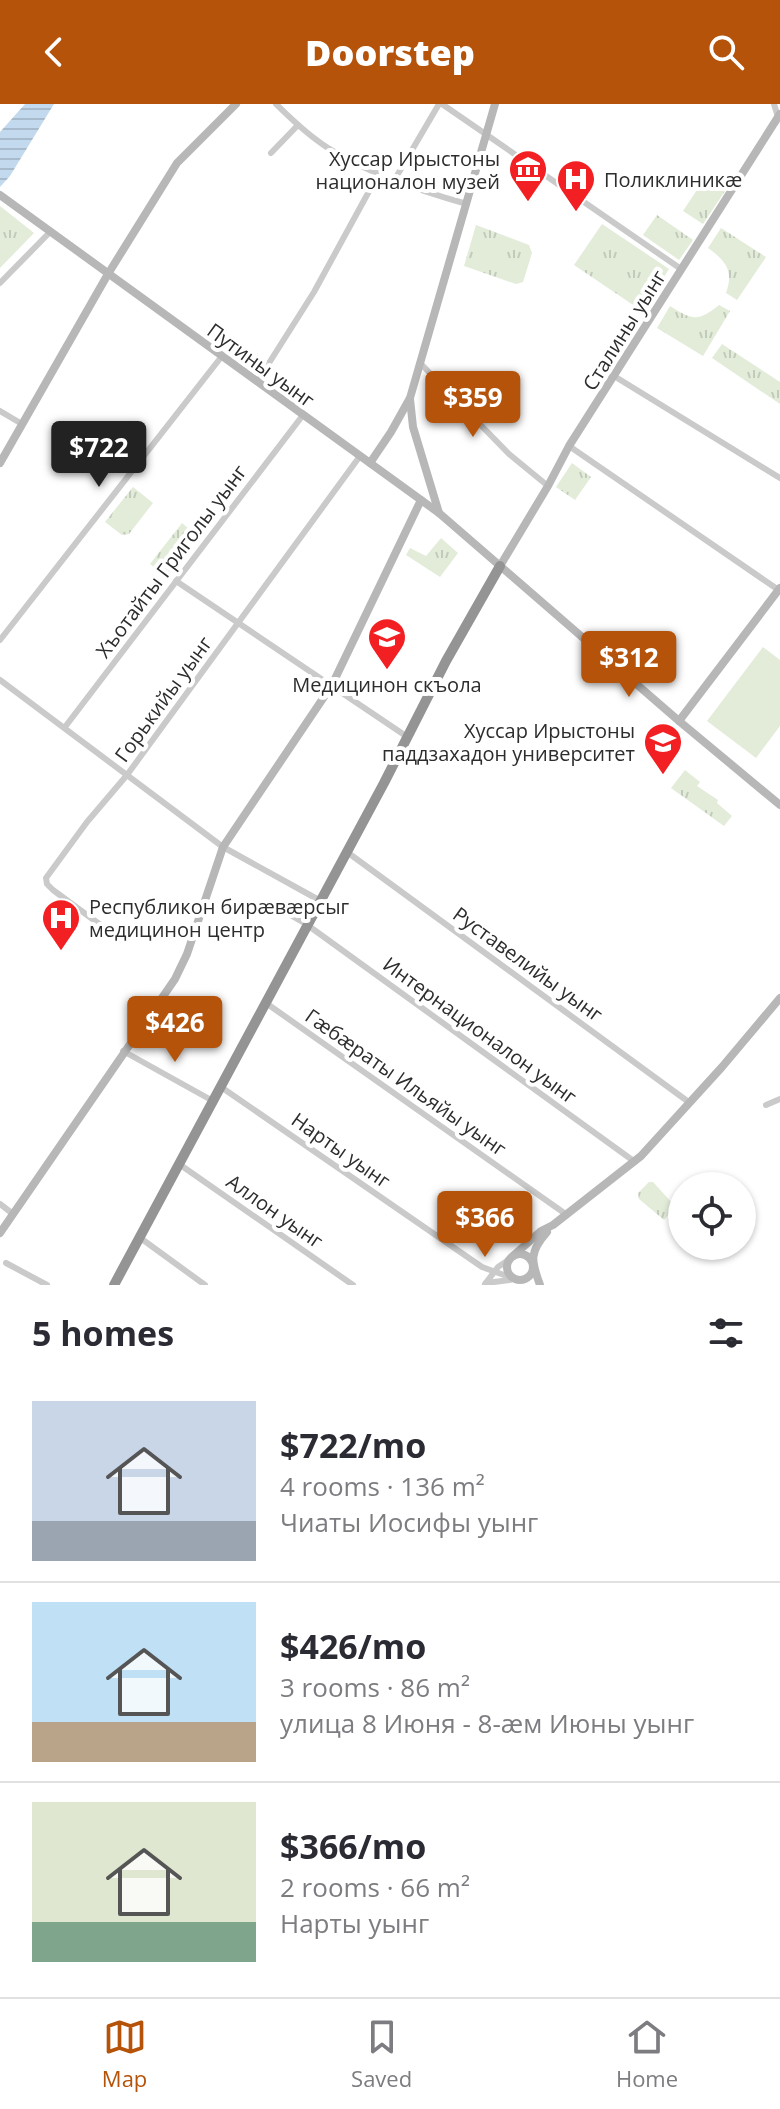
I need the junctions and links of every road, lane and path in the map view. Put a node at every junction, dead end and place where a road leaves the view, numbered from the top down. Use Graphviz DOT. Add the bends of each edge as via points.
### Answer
graph roads {
  1 [pos="236,104"];
  2 [pos="276,104"];
  3 [pos="440,104"];
  4 [pos="495,104"];
  5 [pos="774,104"];
  6 [pos="779,116"];
  7 [pos="298,125"];
  8 [pos="486,134"];
  9 [pos="271,153"];
  10 [pos="379,173"];
  11 [pos="395,179"];
  12 [pos="0,195"];
  13 [pos="467,204"];
  14 [pos="51,231"];
  15 [pos="681,269"];
  16 [pos="108,274"];
  17 [pos="0,283"];
  18 [pos="222,356"];
  19 [pos="421,364"];
  20 [pos="614,376"];
  21 [pos="257,382"];
  22 [pos="410,398"];
  23 [pos="0,411"];
  24 [pos="303,415"];
  25 [pos="22,424"];
  26 [pos="569,446"];
  27 [pos="360,456"];
  28 [pos="0,463"];
  29 [pos="370,463"];
  30 [pos="780,478"];
  31 [pos="548,486"];
  32 [pos="421,500"];
  33 [pos="439,513"];
  34 [pos="500,566"];
  35 [pos="176,581"];
  36 [pos="780,590"];
  37 [pos="239,623"];
  38 [pos="0,640"];
  39 [pos="0,680"];
  40 [pos="332,685"];
  41 [pos="679,721"];
  42 [pos="65,727"];
  43 [pos="406,736"];
  44 [pos="127,775"];
  45 [pos="780,805"];
  46 [pos="223,847"];
  47 [pos="347,852"];
  48 [pos="319,900"];
  49 [pos="273,905"];
  50 [pos="306,924"];
  51 [pos="121,940"];
  52 [pos="780,998"];
  53 [pos="266,1003"];
  54 [pos="123,1051"];
  55 [pos="221,1087"];
  56 [pos="780,1099"];
  57 [pos="213,1101"];
  58 [pos="690,1103"];
  59 [pos="766,1105"];
  60 [pos="635,1162"];
  61 [pos="179,1164"];
  62 [pos="0,1204"];
  63 [pos="13,1214"];
  64 [pos="567,1215"];
  65 [pos="553,1225"];
  66 [pos="0,1233"];
  67 [pos="139,1237"];
  68 [pos="511,1258"];
  69 [pos="6,1263"];
  70 [pos="533,1267"];
  71 [pos="495,1270"];
  72 [pos="518,1282"];
  73 [pos="484,1284"];
  74 [pos="47,1285"];
  75 [pos="114,1285"];
  76 [pos="205,1285"];
  77 [pos="353,1285"];
  78 [pos="540,1285"];
  1 -- 16 [label="street" via="177,163"];
  2 -- 7 [label="street"];
  3 -- 8 [label="street"];
  3 -- 11 [label="street"];
  4 -- 8 [label="street"];
  5 -- 6 [label="street"];
  6 -- 15 [label="street, Сталины уынг"];
  7 -- 9 [label="street"];
  7 -- 10 [label="street" via="326,147"];
  8 -- 13 [label="street"];
  8 -- 15 [label="street"];
  10 -- 11 [label="street"];
  10 -- 21 [label="street"];
  11 -- 13 [label="street"];
  12 -- 14 [label="street, Путины уынг"];
  13 -- 19 [label="street"];
  14 -- 16 [label="street, Путины уынг"];
  14 -- 17 [label="street"];
  15 -- 20 [label="street, Сталины уынг"];
  16 -- 18 [label="street, Путины уынг"];
  16 -- 25 [label="street"];
  18 -- 21 [label="street, Путины уынг"];
  18 -- 38 [label="street"];
  19 -- 22 [label="street"];
  19 -- 31 [label="street"];
  20 -- 26 [label="street, Сталины уынг"];
  20 -- 30 [label="street"];
  21 -- 24 [label="street, Путины уынг"];
  22 -- 29 [label="street"];
  22 -- 33 [label="street" via="413,427"];
  23 -- 25 [label="street"];
  24 -- 27 [label="street, Путины уынг"];
  24 -- 35 [label="street, Хъотайты Григолы уынг"];
  25 -- 28 [label="street"];
  26 -- 31 [label="street, Сталины уынг"];
  26 -- 36 [label="street"];
  27 -- 29 [label="street, Путины уынг"];
  27 -- 37 [label="street, Горькийы уынг"];
  29 -- 32 [label="street, Путины уынг"];
  31 -- 34 [label="street, Сталины уынг"];
  32 -- 33 [label="street, Путины уынг"];
  32 -- 40 [label="street"];
  33 -- 34 [label="street, Путины уынг"];
  34 -- 41 [label="street, Путины уынг"];
  34 -- 43 [label="highway"];
  35 -- 37 [label="street"];
  35 -- 42 [label="street, Хъотайты Григолы уынг"];
  36 -- 41 [label="street"];
  37 -- 40 [label="street"];
  37 -- 44 [label="street, Горькийы уынг"];
  39 -- 42 [label="street"];
  40 -- 43 [label="street"];
  40 -- 46 [label="street"];
  41 -- 45 [label="street, Путины уынг"];
  42 -- 44 [label="street"];
  43 -- 47 [label="highway"];
  44 -- 46 [label="street"];
  44 -- 51 [label="street, Горькийы уынг" via="46,878 53,890"];
  46 -- 48 [label="street"];
  46 -- 54 [label="street" via="175,979"];
  47 -- 48 [label="highway"];
  47 -- 58 [label="street, Руставелийы уынг"];
  48 -- 50 [label="highway"];
  49 -- 50 [label="street, Интернационалон уынг"];
  50 -- 53 [label="highway"];
  50 -- 60 [label="street, Интернационалон уынг"];
  52 -- 58 [label="street"];
  53 -- 55 [label="highway"];
  53 -- 64 [label="street, Гæбæраты Ильяйы уынг"];
  54 -- 57 [label="street"];
  54 -- 63 [label="street"];
  55 -- 57 [label="highway"];
  55 -- 71 [label="street, Нарты уынг" via="482,1267"];
  56 -- 59 [label="street"];
  57 -- 61 [label="highway"];
  58 -- 60 [label="street"];
  60 -- 64 [label="street"];
  61 -- 67 [label="highway"];
  61 -- 77 [label="street, Аллон уынг"];
  62 -- 63 [label="street"];
  63 -- 66 [label="street"];
  64 -- 65 [label="street"];
  65 -- 68 [label="street"];
  65 -- 70 [label="street" via="536,1244"];
  67 -- 75 [label="highway"];
  67 -- 76 [label="street"];
  68 -- 70 [label="street" via="525,1255"];
  68 -- 71 [label="street"];
  68 -- 72 [label="street" via="508,1272"];
  69 -- 74 [label="street"];
  70 -- 72 [label="street"];
  70 -- 78 [label="street"];
  71 -- 72 [label="street"];
  71 -- 73 [label="street"];
  72 -- 73 [label="street"];
}
